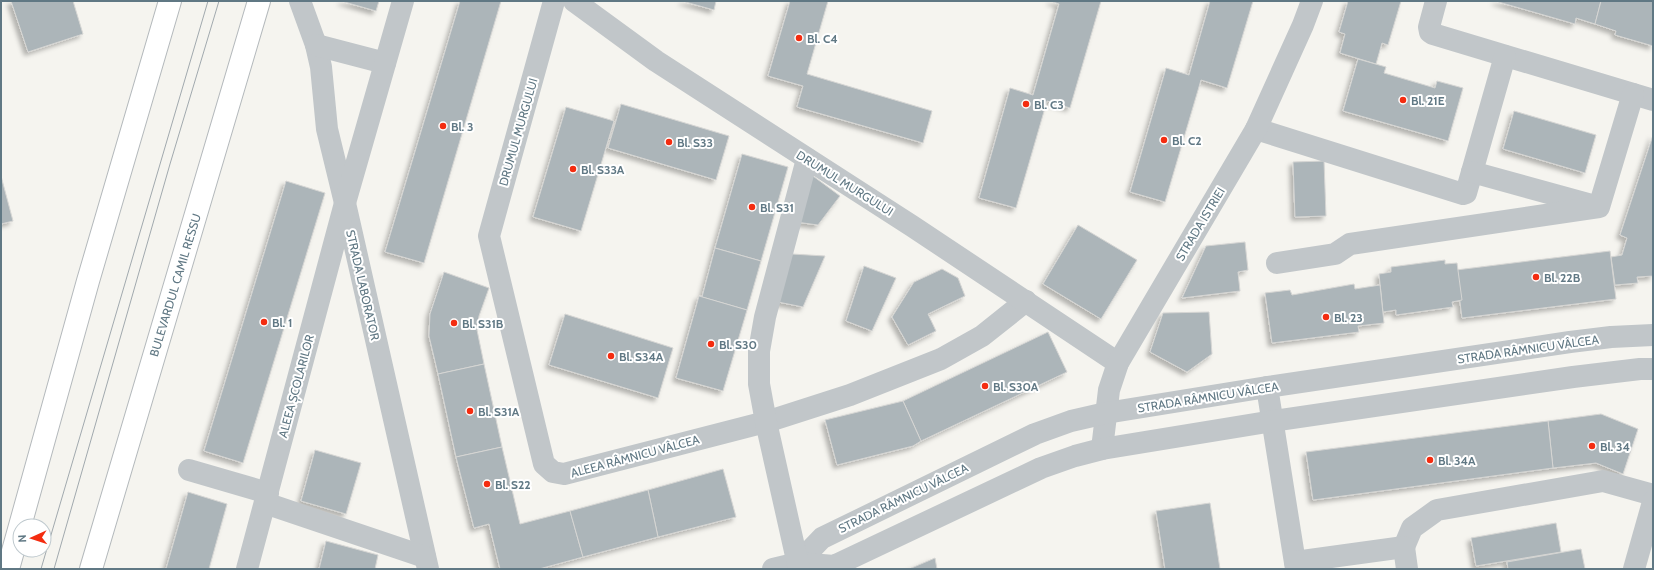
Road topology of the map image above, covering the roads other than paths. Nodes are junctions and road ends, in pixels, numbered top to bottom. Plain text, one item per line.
1 (170, 1) edge
2 (259, 1) edge
3 (300, 1) edge
4 (403, 1) edge
5 (554, 1) edge
6 (574, 1) edge
7 (1312, 1) edge
8 (1436, 1) edge
9 (316, 45) junction
10 (1505, 56) junction
11 (385, 63) junction
12 (1643, 97) edge
13 (1256, 129) junction
14 (807, 159) junction
15 (1472, 172) junction
16 (345, 203) junction
17 (1599, 207) junction
18 (1277, 262) dead end
19 (496, 263) joint
20 (1026, 301) junction
21 (1653, 334) edge
22 (1118, 362) junction
23 (1653, 369) edge
24 (1267, 387) junction
25 (1106, 413) junction
26 (1273, 421) junction
27 (766, 422) junction
28 (1102, 449) junction
29 (189, 470) dead end
30 (1653, 495) edge
31 (267, 498) junction
32 (1653, 502) edge
33 (1404, 546) junction
34 (427, 563) edge
35 (798, 566) edge
36 (1296, 566) edge
37 (8, 569) edge
38 (91, 569) edge
39 (247, 569) edge
40 (773, 569) edge
41 (1407, 569) edge
42 (1634, 569) edge

1 - 37 main road
2 - 38 main road, BULEVARDUL CAMIL RESSU
3 - 9 street, STRADA LABORATOR
4 - 11 street, ALEEA ȘCOLARILOR
5 - 19 street, DRUMUL MURGULUI
6 - 14 street, DRUMUL MURGULUI
7 - 13 street, STRADA ISTRIEI
8 - 10 street
9 - 11 street
9 - 16 street, STRADA LABORATOR
10 - 12 street
10 - 15 street
11 - 16 street, ALEEA ȘCOLARILOR
12 - 17 street
13 - 15 street
13 - 22 street, STRADA ISTRIEI
14 - 20 street, DRUMUL MURGULUI
14 - 27 street
15 - 17 street
16 - 31 street, ALEEA ȘCOLARILOR
16 - 34 street, STRADA LABORATOR
17 - 18 street
19 - 27 street, ALEEA RÂMNICU VÂLCEA
20 - 22 street, DRUMUL MURGULUI
20 - 27 street, ALEEA RÂMNICU VÂLCEA
21 - 24 street, STRADA RÂMNICU VÂLCEA
22 - 25 street, STRADA ISTRIEI
23 - 26 street
24 - 25 street, STRADA RÂMNICU VÂLCEA
24 - 26 street
25 - 28 street, STRADA ISTRIEI
25 - 35 street, STRADA RÂMNICU VÂLCEA
26 - 28 street
26 - 36 street
27 - 35 street
28 - 35 street
29 - 31 street
30 - 33 street
31 - 34 street
31 - 39 street, ALEEA ȘCOLARILOR
32 - 42 street
33 - 36 street
33 - 41 street
35 - 40 street

